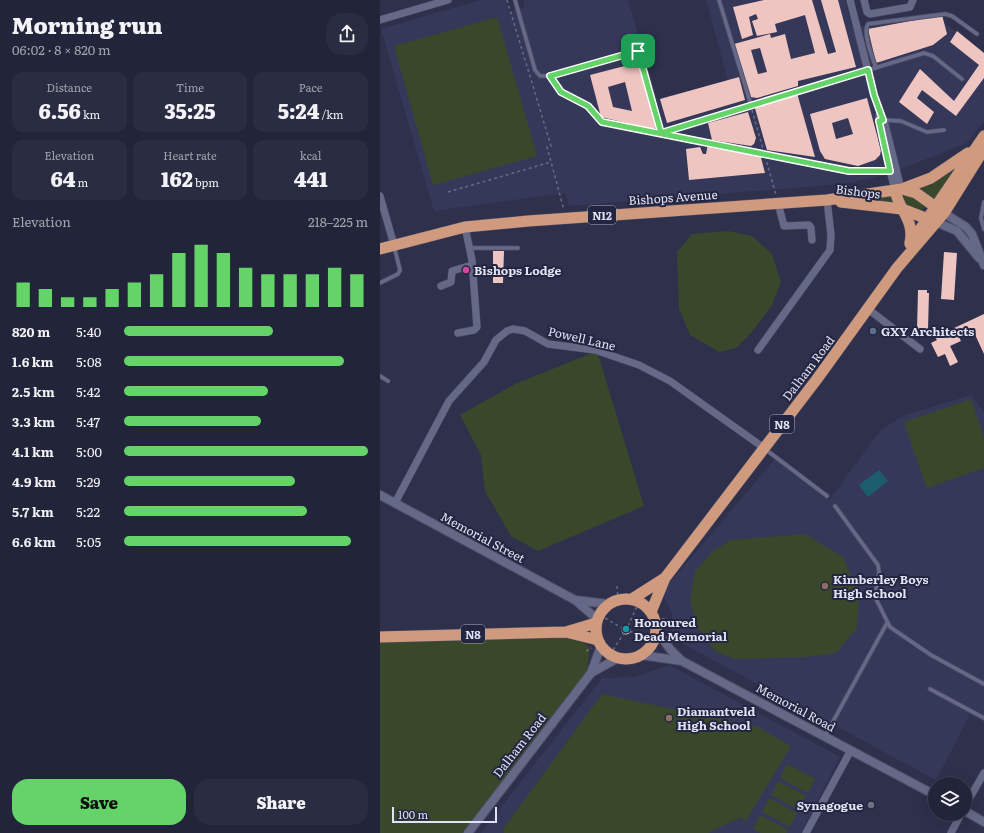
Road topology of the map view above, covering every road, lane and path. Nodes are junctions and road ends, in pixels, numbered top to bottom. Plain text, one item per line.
1 (448, 0) edge
2 (507, 0) edge
3 (515, 0) edge
4 (719, 0) edge
5 (851, 0) edge
6 (864, 0) edge
7 (913, 0) edge
8 (380, 20) edge
9 (977, 34) dead end
10 (876, 68) junction
11 (868, 70) junction
12 (550, 76) junction
13 (962, 79) dead end
14 (751, 105) junction
15 (881, 120) junction
16 (944, 130) dead end
17 (661, 133) junction
18 (984, 136) edge
19 (979, 149) edge
20 (765, 155) junction
21 (551, 162) junction
22 (890, 171) junction
23 (899, 189) junction
24 (448, 192) dead end
25 (380, 196) edge
26 (827, 200) junction
27 (984, 202) edge
28 (778, 203) junction
29 (902, 209) junction
30 (940, 210) junction
31 (382, 212) edge
32 (566, 218) junction
33 (932, 220) junction
34 (465, 227) junction
35 (984, 229) edge
36 (812, 240) dead end
37 (910, 243) junction
38 (394, 245) junction
39 (471, 248) junction
40 (518, 248) dead end
41 (380, 249) edge
42 (984, 264) edge
43 (472, 265) junction
44 (897, 268) junction
45 (380, 283) edge
46 (441, 286) dead end
47 (868, 309) junction
48 (458, 333) dead end
49 (920, 349) dead end
50 (758, 350) dead end
51 (380, 376) edge
52 (388, 381) dead end
53 (764, 448) junction
54 (380, 495) edge
55 (827, 496) dead end
56 (395, 503) junction
57 (835, 506) dead end
58 (665, 578) junction
59 (617, 586) dead end
60 (575, 600) junction
61 (616, 602) junction
62 (635, 603) junction
63 (667, 618) dead end
64 (599, 620) junction
65 (653, 621) junction
66 (887, 623) junction
67 (628, 626) dead end
68 (622, 628) dead end
69 (630, 631) dead end
70 (566, 632) junction
71 (624, 633) dead end
72 (380, 637) edge
73 (647, 641) dead end
74 (600, 643) junction
75 (616, 654) junction
76 (641, 655) junction
77 (682, 661) junction
78 (591, 673) junction
79 (984, 684) edge
80 (930, 689) dead end
81 (984, 718) edge
82 (825, 736) junction
83 (851, 750) junction
84 (984, 773) edge
85 (928, 791) edge
86 (972, 794) edge
87 (972, 815) edge
88 (957, 821) edge
89 (984, 822) edge
90 (468, 833) edge
91 (806, 833) edge
92 (951, 833) edge

1 - 8 street
2 - 21 path
3 - 12 lane
4 - 14 lane
5 - 11 street
6 - 7 street
9 - 10 lane
10 - 11 lane
10 - 13 lane
11 - 14 lane
11 - 15 street
12 - 17 path
12 - 17 lane
14 - 17 lane
14 - 20 path
15 - 16 lane
15 - 22 street
15 - 23 street
17 - 20 path
18 - 19 highway, N8
19 - 23 highway, Bishops
19 - 30 highway, N8
20 - 22 path
20 - 28 path
21 - 24 path
21 - 32 path
22 - 23 street
23 - 26 highway, Bishops / N12
23 - 29 highway
23 - 30 highway
25 - 31 street
26 - 28 highway, Bishops Avenue / N12
26 - 29 highway, Bishops / N12
26 - 50 street
27 - 35 lane
28 - 32 highway, Bishops Avenue / N12
28 - 36 street
29 - 33 highway, Bishops / N12
29 - 37 highway
30 - 33 highway, N8
30 - 42 street
31 - 38 street
32 - 34 highway, Bishops Avenue / N12
33 - 37 highway, Dalham Road / N8
33 - 42 street
33 - 44 highway, Dalham Road / N8
34 - 38 highway, Bishops Avenue / N12
34 - 39 street
37 - 44 highway, Dalham Road / N8
38 - 41 highway, Bishops Avenue / N12
38 - 45 lane
39 - 40 lane
39 - 43 street
43 - 46 street
43 - 48 street
44 - 47 highway, Dalham Road / N8
47 - 49 street
47 - 53 highway, Dalham Road / N8
51 - 52 lane
53 - 55 lane
53 - 56 street, Powell Lane
53 - 58 highway, Dalham Road / N8
54 - 56 street, Memorial Street
56 - 60 street, Memorial Street
57 - 66 lane
58 - 62 highway, Dalham Road / N8
58 - 65 highway, Dalham Road / N8
59 - 61 path
60 - 61 street, Memorial Street
60 - 64 street, Memorial Street
61 - 62 highway
61 - 64 highway
62 - 65 highway
62 - 67 path
63 - 65 path
64 - 68 path
64 - 70 highway, N8
64 - 74 highway
65 - 76 highway, N8
65 - 77 street
66 - 79 lane
66 - 82 lane
69 - 73 path
70 - 72 highway, N8
70 - 74 highway, N8
71 - 75 path
74 - 75 highway, N8
74 - 78 street, Dalham Road
75 - 76 highway
75 - 78 street, Dalham Road
76 - 77 street, Memorial Road
77 - 82 street, Memorial Road
78 - 90 street, Dalham Road
80 - 81 lane
82 - 83 street, Memorial Road
83 - 85 street, Memorial Road
83 - 91 street
84 - 86 street
87 - 89 street
88 - 92 street

